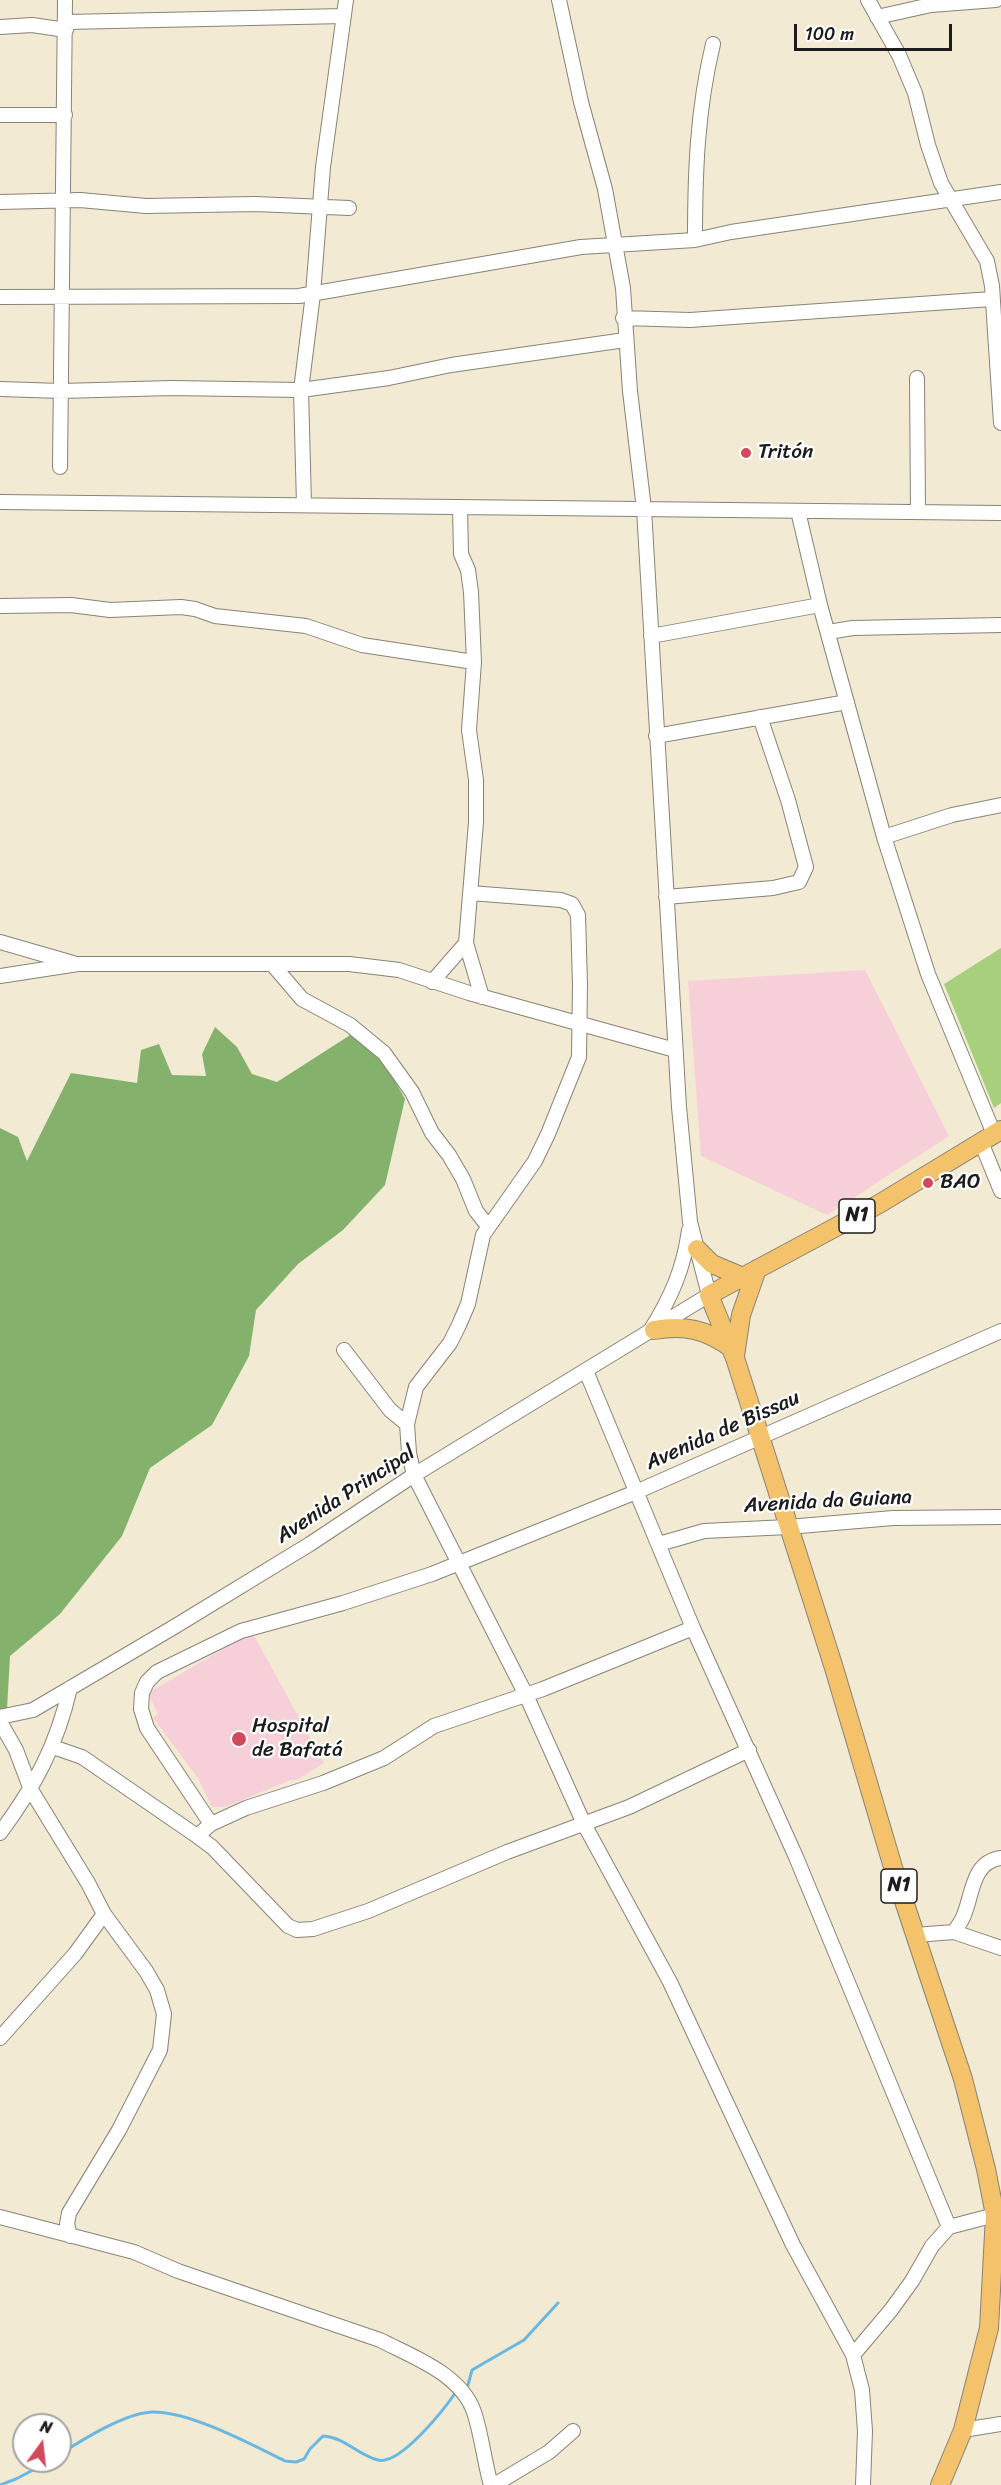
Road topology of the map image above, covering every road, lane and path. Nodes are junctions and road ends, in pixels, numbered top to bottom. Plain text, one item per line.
1 (66, 0) edge
2 (346, 0) edge
3 (559, 0) edge
4 (868, 0) edge
5 (996, 0) edge
6 (344, 16) junction
7 (877, 17) junction
8 (66, 26) junction
9 (0, 27) edge
10 (713, 44) dead end
11 (64, 114) junction
12 (0, 115) edge
13 (1001, 192) edge
14 (951, 199) junction
15 (63, 200) junction
16 (0, 202) edge
17 (319, 207) junction
18 (349, 208) dead end
19 (695, 240) junction
20 (616, 244) junction
21 (995, 290) edge
22 (313, 294) junction
23 (61, 295) junction
24 (0, 297) edge
25 (623, 318) junction
26 (625, 340) junction
27 (917, 378) dead end
28 (0, 389) edge
29 (301, 390) junction
30 (61, 391) junction
31 (1001, 423) edge
32 (60, 467) dead end
33 (0, 502) edge
34 (304, 505) junction
35 (460, 507) junction
36 (644, 509) junction
37 (798, 511) junction
38 (918, 512) junction
39 (1001, 513) edge
40 (820, 605) junction
41 (0, 606) edge
42 (1001, 625) edge
43 (828, 632) junction
44 (651, 636) junction
45 (474, 662) junction
46 (847, 702) junction
47 (760, 717) junction
48 (656, 736) junction
49 (1001, 805) edge
50 (884, 837) junction
51 (470, 893) junction
52 (666, 897) junction
53 (0, 942) edge
54 (466, 943) junction
55 (78, 964) junction
56 (273, 964) junction
57 (0, 976) edge
58 (432, 982) junction
59 (482, 997) junction
60 (580, 1024) junction
61 (675, 1050) junction
62 (992, 1136) edge
63 (1001, 1191) edge
64 (690, 1222) junction
65 (488, 1226) junction
66 (697, 1249) junction
67 (750, 1273) junction
68 (709, 1295) junction
69 (1001, 1331) edge
70 (651, 1332) junction
71 (344, 1350) dead end
72 (732, 1353) junction
73 (586, 1371) junction
74 (407, 1424) junction
75 (759, 1439) junction
76 (414, 1475) junction
77 (636, 1492) junction
78 (1001, 1517) edge
79 (788, 1527) junction
80 (659, 1544) junction
81 (459, 1563) junction
82 (693, 1628) junction
83 (70, 1688) junction
84 (526, 1695) junction
85 (0, 1717) edge
86 (0, 1722) edge
87 (53, 1746) junction
88 (749, 1750) junction
89 (31, 1790) junction
90 (211, 1824) junction
91 (584, 1824) junction
92 (0, 1833) edge
93 (197, 1836) junction
94 (1001, 1858) edge
95 (104, 1914) junction
96 (954, 1932) junction
97 (915, 1935) junction
98 (1001, 1948) edge
99 (0, 2038) edge
100 (0, 2217) edge
101 (998, 2219) edge
102 (949, 2228) junction
103 (70, 2236) junction
104 (853, 2355) junction
105 (1001, 2424) edge
106 (963, 2430) junction
107 (573, 2431) dead end
108 (492, 2485) edge
109 (863, 2485) edge
110 (940, 2485) edge

1 - 8 street
2 - 6 street
3 - 20 street
4 - 7 street
5 - 7 street
6 - 8 street
6 - 17 street
7 - 14 street
8 - 9 street
8 - 11 street
10 - 19 street
11 - 12 street
11 - 15 street
13 - 14 street
14 - 19 street
14 - 21 street
15 - 16 street
15 - 17 street
15 - 23 street
17 - 18 street
17 - 22 street
19 - 20 street
20 - 22 street
20 - 25 street
21 - 25 street
21 - 31 street
22 - 23 street
22 - 29 street
23 - 24 street
23 - 30 street
25 - 26 street
26 - 29 street
26 - 36 street
27 - 38 street
28 - 30 street
29 - 30 street
29 - 34 street
30 - 32 street
33 - 34 street
34 - 35 street
35 - 36 street
35 - 45 street
36 - 37 street
36 - 44 street
37 - 38 street
37 - 40 street
38 - 39 street
40 - 43 street
40 - 44 street
41 - 45 street
42 - 43 street
43 - 46 street
44 - 48 street
45 - 51 street
46 - 47 street
46 - 50 street
47 - 48 street
47 - 52 street
48 - 52 street
49 - 50 street
50 - 62 street
51 - 54 street
51 - 60 street
52 - 61 street
53 - 55 street
54 - 58 street
54 - 59 street
55 - 56 street
55 - 57 street
56 - 58 street
56 - 65 street
58 - 59 street
59 - 60 street
60 - 61 street
60 - 65 street
61 - 64 street
62 - 63 street
62 - 67 main road, N1
64 - 66 street
64 - 70 street
65 - 74 street
66 - 67 main road
66 - 68 street
67 - 68 main road, N1
67 - 72 main road
68 - 70 street, Avenida Principal
68 - 72 main road, N1
69 - 75 street, Avenida de Bissau
70 - 72 main road
70 - 73 street, Avenida Principal
71 - 74 street
72 - 75 main road, N1
73 - 76 street, Avenida Principal
73 - 77 street
74 - 76 street
75 - 77 street, Avenida de Bissau
75 - 79 main road, N1
76 - 81 street
76 - 83 street, Avenida Principal
77 - 80 street
77 - 81 street, Avenida de Bissau
78 - 79 street, Avenida da Guiana
79 - 80 street, Avenida da Guiana
79 - 97 main road, N1
80 - 82 street
81 - 84 street
81 - 90 street, Avenida de Bissau
82 - 84 street
82 - 88 street
83 - 85 street, Avenida Principal
83 - 87 street
84 - 90 street
84 - 91 street
86 - 89 street
87 - 89 street
87 - 93 street
88 - 91 street
88 - 102 street
89 - 92 street
89 - 95 street
90 - 93 street
91 - 93 street
91 - 104 street
94 - 96 street
95 - 99 street
95 - 103 street
96 - 97 street
96 - 98 street
97 - 101 main road, N1
100 - 103 street
101 - 102 street
101 - 106 main road, N1
102 - 104 street
103 - 108 street
104 - 109 street
105 - 106 street
106 - 110 main road, N1
107 - 108 street

